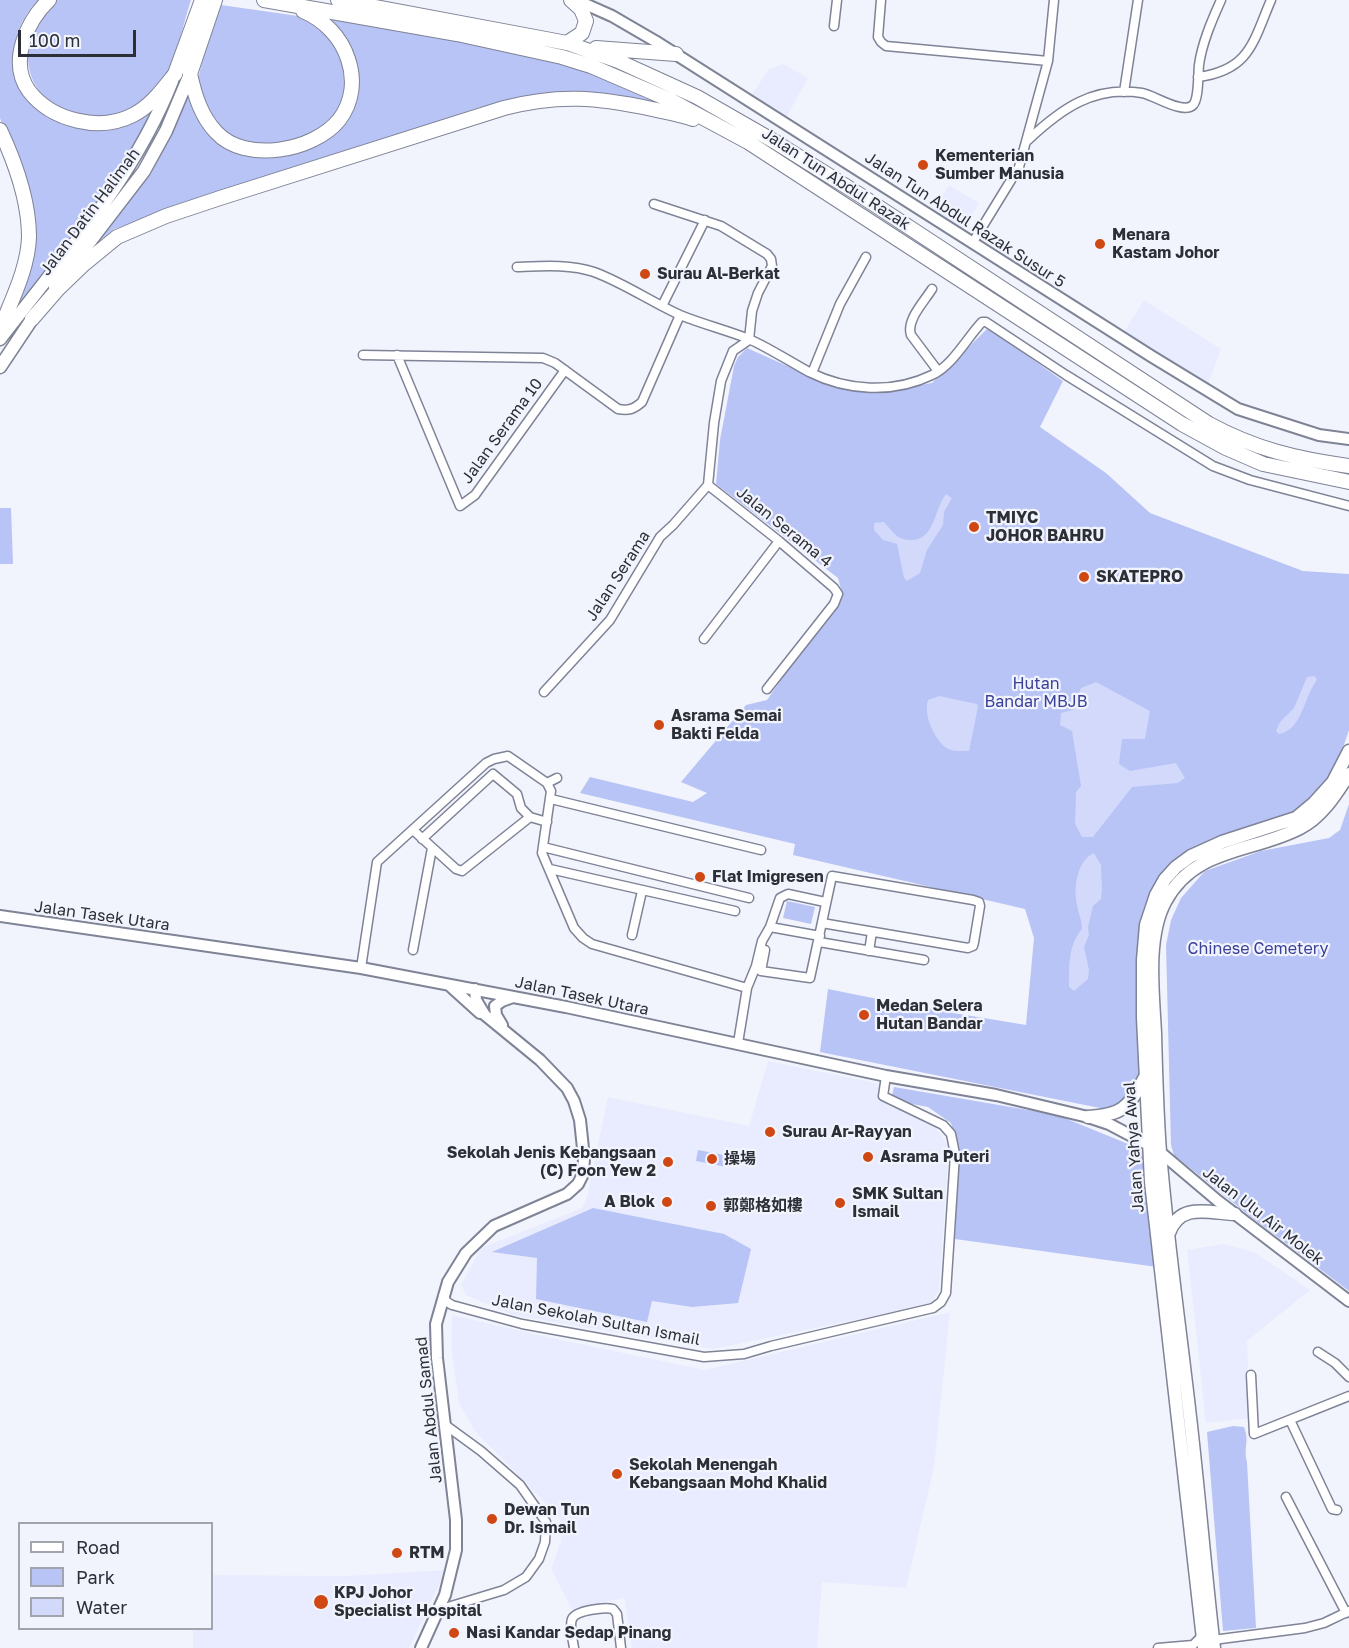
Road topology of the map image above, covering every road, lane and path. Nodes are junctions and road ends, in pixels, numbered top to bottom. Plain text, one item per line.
1 (49, 0) edge
2 (202, 0) edge
3 (215, 0) edge
4 (264, 0) edge
5 (338, 0) edge
6 (574, 0) edge
7 (837, 0) edge
8 (881, 0) edge
9 (1054, 0) edge
10 (1138, 0) edge
11 (1221, 0) edge
12 (1271, 0) edge
13 (285, 4) junction
14 (834, 26) dead end
15 (573, 45) junction
16 (676, 54) junction
17 (1048, 61) junction
18 (185, 69) junction
19 (1198, 77) junction
20 (1125, 92) junction
21 (1036, 110) junction
22 (1051, 119) junction
23 (0, 130) edge
24 (1028, 140) junction
25 (748, 142) junction
26 (654, 204) dead end
27 (705, 220) junction
28 (973, 242) junction
29 (866, 257) dead end
30 (517, 267) dead end
31 (932, 289) dead end
32 (662, 306) junction
33 (680, 315) junction
34 (32, 319) junction
35 (0, 330) edge
36 (0, 339) edge
37 (749, 339) junction
38 (363, 355) dead end
39 (397, 355) junction
40 (0, 367) edge
41 (565, 370) junction
42 (938, 371) junction
43 (812, 373) junction
44 (1349, 439) edge
45 (1349, 466) edge
46 (1349, 482) edge
47 (708, 485) junction
48 (1349, 506) edge
49 (779, 541) junction
50 (704, 639) dead end
51 (767, 689) dead end
52 (544, 692) dead end
53 (1349, 751) edge
54 (1349, 774) edge
55 (557, 778) dead end
56 (547, 783) junction
57 (551, 799) junction
58 (530, 817) junction
59 (544, 821) junction
60 (418, 834) junction
61 (543, 847) junction
62 (432, 848) junction
63 (761, 849) dead end
64 (549, 869) junction
65 (642, 891) junction
66 (749, 898) dead end
67 (825, 902) junction
68 (735, 911) dead end
69 (0, 916) edge
70 (822, 923) junction
71 (770, 927) junction
72 (872, 932) junction
73 (632, 935) dead end
74 (819, 939) junction
75 (760, 949) junction
76 (413, 950) dead end
77 (868, 951) junction
78 (924, 960) dead end
79 (361, 968) junction
80 (446, 984) junction
81 (747, 988) junction
82 (475, 989) junction
83 (513, 997) junction
84 (495, 1022) junction
85 (506, 1031) junction
86 (738, 1043) junction
87 (886, 1077) junction
88 (1145, 1077) junction
89 (1088, 1117) junction
90 (1149, 1145) junction
91 (1160, 1152) junction
92 (1235, 1214) junction
93 (1168, 1234) junction
94 (443, 1296) junction
95 (1349, 1301) edge
96 (1318, 1352) dead end
97 (1251, 1375) dead end
98 (1349, 1377) edge
99 (1349, 1396) edge
100 (1290, 1420) junction
101 (444, 1424) junction
102 (1286, 1497) dead end
103 (1336, 1509) dead end
104 (438, 1610) junction
105 (1348, 1612) edge
106 (1204, 1644) edge
107 (421, 1648) edge
108 (574, 1648) edge
109 (621, 1648) edge
110 (1158, 1648) edge

1 - 18 main road
2 - 18 main road, Jalan Datin Halimah
3 - 18 main road, Jalan Datin Halimah
4 - 13 main road, Jalan Tun Abdul Razak
5 - 15 main road, Jalan Tun Abdul Razak
6 - 15 main road
6 - 16 street, Jalan Tun Abdul Razak Susur 5
7 - 14 street
8 - 17 street
9 - 17 street
10 - 20 street
11 - 19 street
12 - 19 street
13 - 18 main road
13 - 25 main road, Jalan Tun Abdul Razak
15 - 16 main road
15 - 45 main road, Jalan Tun Abdul Razak
16 - 28 street, Jalan Tun Abdul Razak Susur 5
17 - 21 street
18 - 34 main road, Jalan Datin Halimah
18 - 36 main road, Jalan Datin Halimah
19 - 20 street
20 - 22 street
21 - 22 street
21 - 24 street
22 - 24 street
23 - 35 main road
24 - 28 street
25 - 34 main road
25 - 46 main road, Jalan Tun Abdul Razak
26 - 27 street
27 - 32 street
27 - 37 street
28 - 44 street, Jalan Tun Abdul Razak Susur 5
29 - 43 street
30 - 32 street
31 - 42 street
32 - 33 street
33 - 37 street
33 - 41 street
34 - 40 main road, Jalan Datin Halimah
37 - 43 street
37 - 47 street
38 - 39 street
39 - 41 street
39 - 41 street, Jalan Serama 10
42 - 43 street
42 - 48 street
47 - 49 street, Jalan Serama 4
47 - 52 street, Jalan Serama
49 - 50 street
49 - 51 street, Jalan Serama 4
53 - 88 main road, Jalan Yahya Awal
54 - 91 main road, Jalan Yahya Awal
55 - 56 street
56 - 57 street
56 - 60 street
57 - 59 street
57 - 63 street
58 - 59 street
58 - 60 street
58 - 62 street
59 - 61 street
60 - 62 street
60 - 79 street
61 - 64 street
61 - 66 street
62 - 76 street
64 - 65 street
64 - 81 street
65 - 68 street
65 - 73 street
67 - 70 street
67 - 71 street
67 - 72 street
69 - 79 street, Jalan Tasek Utara
70 - 72 street
70 - 74 street
71 - 74 street
71 - 75 street
72 - 77 street
74 - 75 street
74 - 77 street
75 - 81 street
77 - 78 street
79 - 80 street, Jalan Tasek Utara
80 - 82 street, Jalan Tasek Utara
80 - 84 street
81 - 86 street
82 - 83 street, Jalan Tasek Utara
82 - 84 street, Jalan Abdul Samad
83 - 85 street
83 - 86 street, Jalan Tasek Utara
84 - 85 street, Jalan Abdul Samad
85 - 94 street, Jalan Abdul Samad
86 - 87 street, Jalan Tasek Utara
87 - 89 street, Jalan Tasek Utara
87 - 94 street, Jalan Sekolah Sultan Ismail
88 - 89 main road
88 - 90 main road, Jalan Yahya Awal
89 - 90 street, Jalan Tasek Utara
90 - 91 street, Jalan Ulu Air Molek
90 - 106 main road, Jalan Yahya Awal
91 - 92 street, Jalan Ulu Air Molek
91 - 93 main road, Jalan Yahya Awal
92 - 93 main road
92 - 95 street, Jalan Ulu Air Molek
93 - 106 main road, Jalan Yahya Awal
94 - 101 street, Jalan Abdul Samad
96 - 98 street
97 - 100 street
99 - 100 street
100 - 103 street
101 - 104 street, Jalan Abdul Samad
101 - 104 street
102 - 105 street
104 - 107 street, Jalan Abdul Samad
105 - 106 street
106 - 110 street
108 - 109 street

